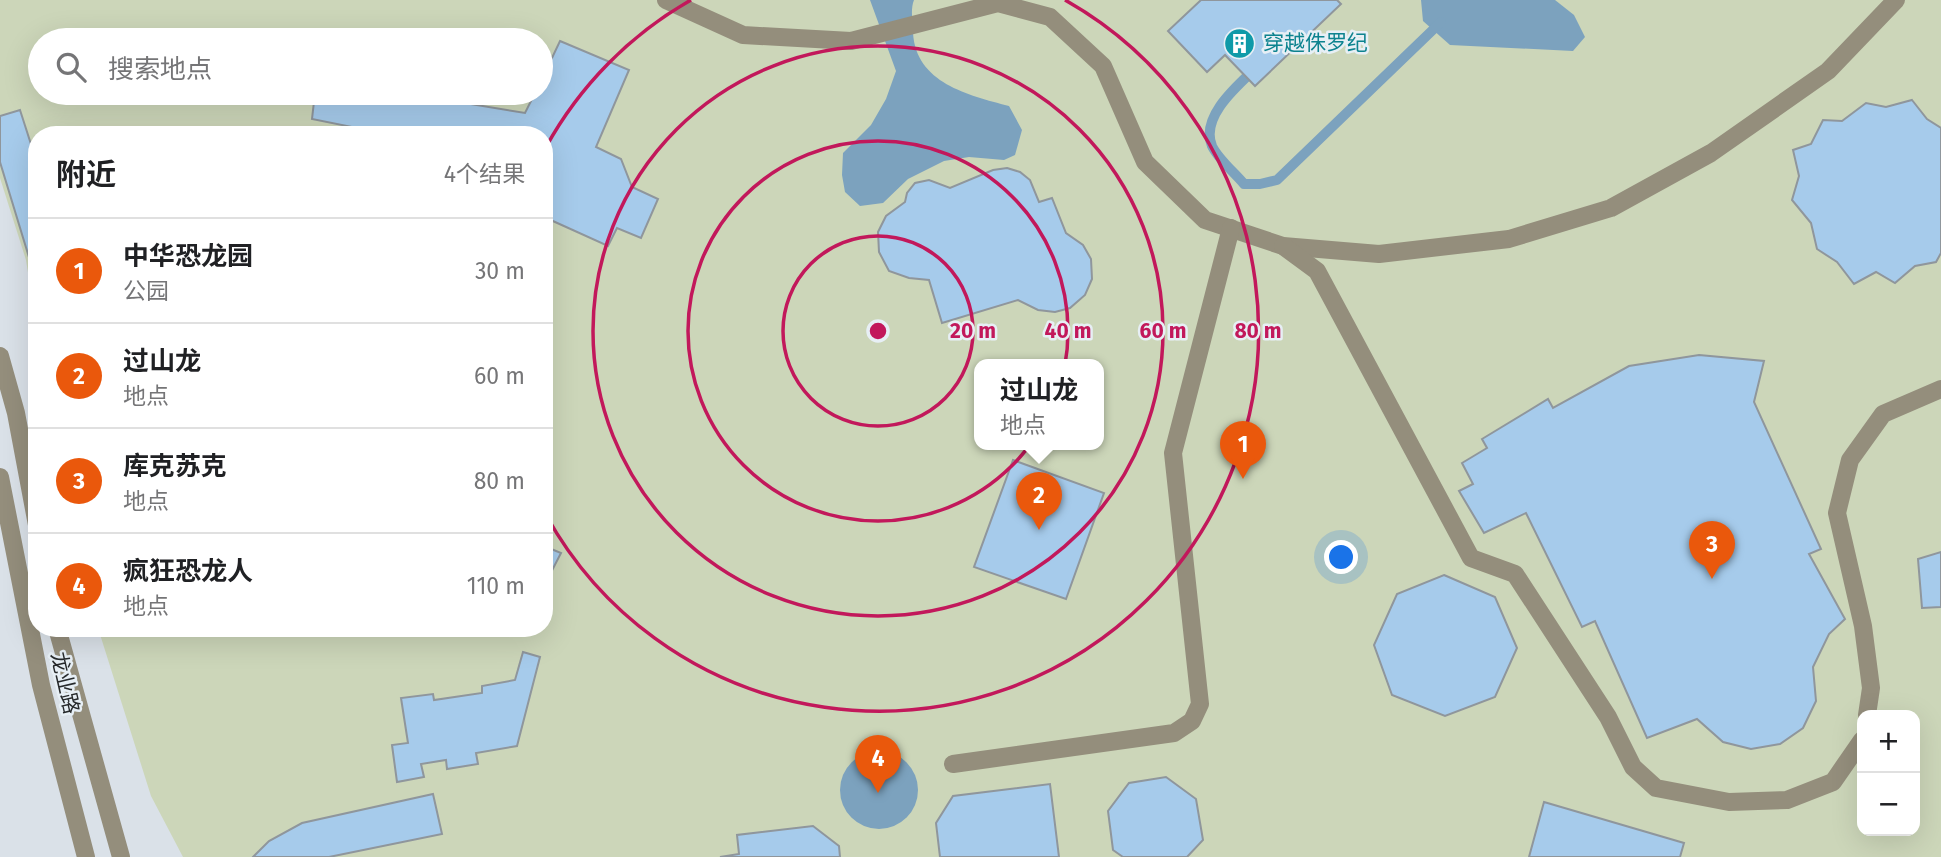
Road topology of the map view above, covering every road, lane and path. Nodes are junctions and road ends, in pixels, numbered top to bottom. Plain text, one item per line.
1 (666, 0) edge
2 (1896, 0) edge
3 (1001, 1) edge
4 (1231, 228) junction
5 (1283, 246) junction
6 (0, 356) edge
7 (1941, 389) edge
8 (0, 477) edge
9 (28, 477) edge
10 (28, 619) edge
11 (32, 637) edge
12 (60, 637) edge
13 (1868, 710) edge
14 (1857, 747) edge
15 (953, 764) dead end
16 (86, 857) edge
17 (121, 857) edge

1 - 3 street
2 - 5 street
3 - 4 street
4 - 5 street
4 - 15 street
5 - 14 street
6 - 9 street
7 - 13 street
8 - 10 street, 龙业路
11 - 16 street, 龙业路
12 - 17 street, 龙业路

